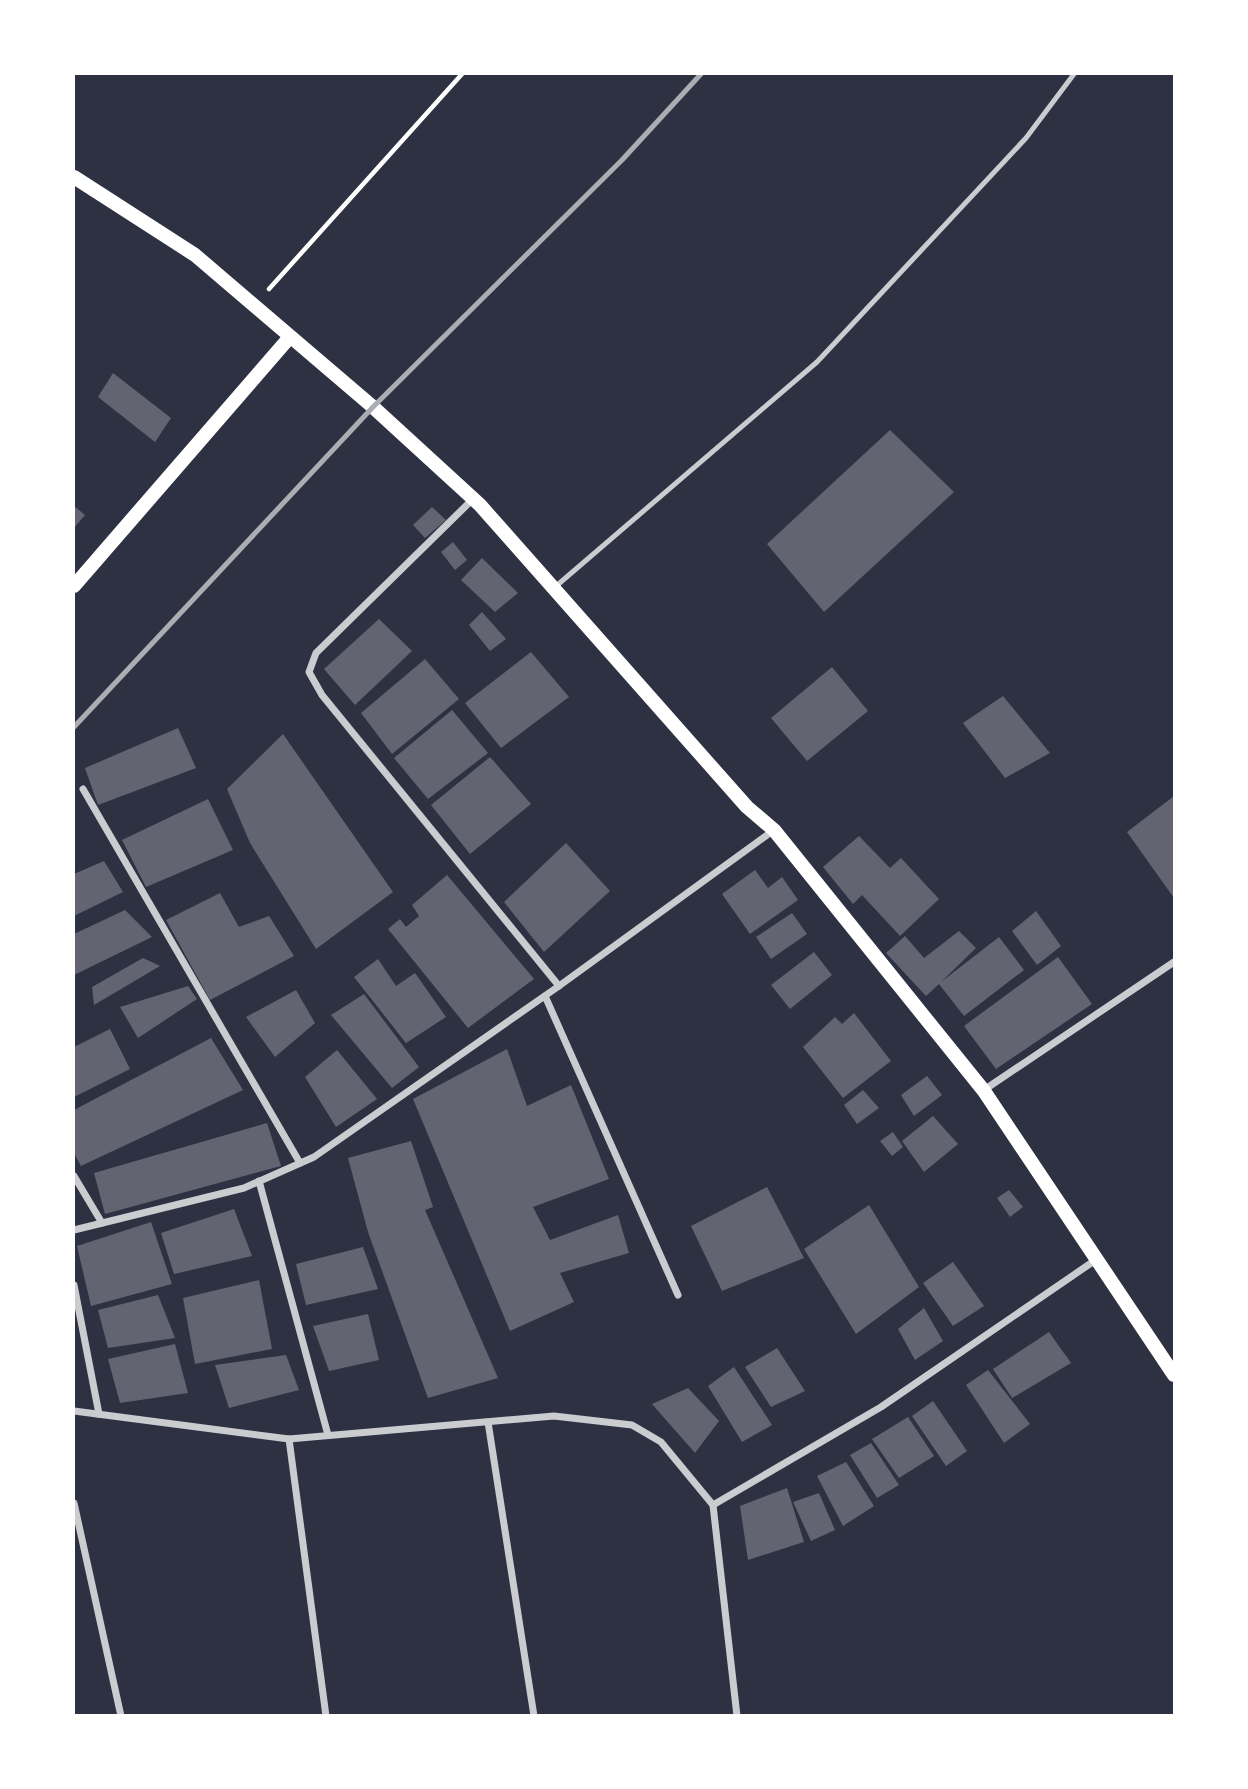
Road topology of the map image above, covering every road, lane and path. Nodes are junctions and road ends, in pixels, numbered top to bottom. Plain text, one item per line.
1 (462, 74) edge
2 (1074, 74) edge
3 (74, 177) edge
4 (253, 306) junction
5 (289, 338) junction
6 (473, 499) junction
7 (74, 586) edge
8 (554, 589) junction
9 (83, 789) dead end
10 (774, 830) junction
11 (1174, 962) edge
12 (559, 986) junction
13 (545, 996) junction
14 (984, 1091) junction
15 (300, 1163) junction
16 (74, 1176) edge
17 (259, 1181) junction
18 (102, 1223) junction
19 (74, 1230) edge
20 (1097, 1259) junction
21 (74, 1285) edge
22 (678, 1295) dead end
23 (1174, 1375) edge
24 (74, 1411) edge
25 (99, 1414) junction
26 (488, 1422) junction
27 (328, 1435) junction
28 (289, 1439) junction
29 (74, 1503) edge
30 (713, 1505) junction
31 (121, 1716) edge
32 (326, 1716) edge
33 (534, 1716) edge
34 (737, 1716) edge

1 - 4 path
2 - 8 lane
3 - 4 main road
4 - 5 main road
5 - 6 main road
5 - 7 main road
6 - 8 main road
6 - 12 street
8 - 10 main road
9 - 15 street
10 - 12 street
10 - 14 main road
11 - 14 street
12 - 13 street
13 - 15 street
13 - 22 street
14 - 20 main road
15 - 17 street
16 - 18 street
17 - 18 street
17 - 27 street
18 - 19 street
20 - 23 main road
20 - 30 street
21 - 25 street
24 - 25 street
25 - 28 street
26 - 27 street
26 - 30 street
26 - 33 street
27 - 28 street
28 - 32 street
29 - 31 street
30 - 34 street

